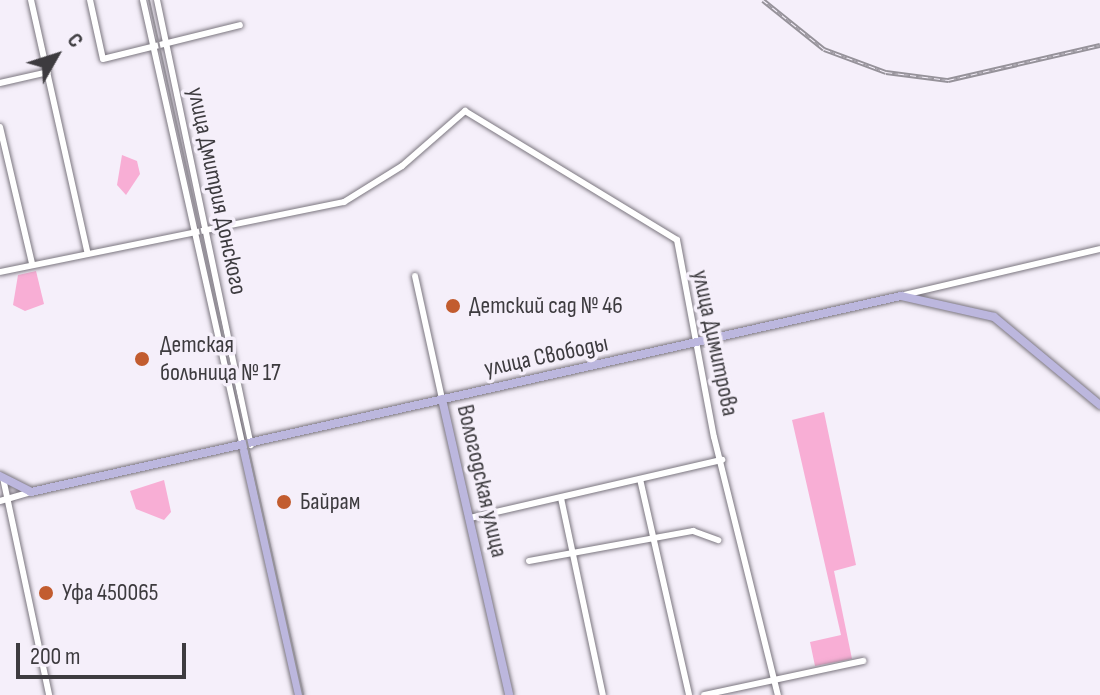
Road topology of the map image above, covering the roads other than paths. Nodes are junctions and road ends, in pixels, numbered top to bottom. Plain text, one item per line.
1 (31, 0) edge
2 (90, 0) edge
3 (143, 0) edge
4 (157, 0) edge
5 (240, 25) dead end
6 (166, 43) junction
7 (154, 47) junction
8 (48, 72) junction
9 (0, 83) edge
10 (0, 127) edge
11 (195, 228) junction
12 (208, 232) junction
13 (1100, 249) edge
14 (87, 251) junction
15 (32, 263) junction
16 (0, 272) edge
17 (415, 276) dead end
18 (901, 296) junction
19 (697, 343) junction
20 (442, 399) junction
21 (1100, 405) edge
22 (254, 442) junction
23 (243, 448) junction
24 (722, 460) junction
25 (2, 477) edge
26 (640, 479) junction
27 (31, 492) junction
28 (561, 498) junction
29 (3, 500) edge
30 (470, 518) junction
31 (654, 539) junction
32 (718, 540) dead end
33 (573, 551) junction
34 (529, 561) dead end
35 (863, 661) dead end
36 (775, 680) junction
37 (49, 695) edge
38 (299, 695) edge
39 (509, 695) edge
40 (603, 695) edge
41 (689, 695) edge
42 (704, 695) edge
43 (778, 695) edge

1 - 8 street
2 - 7 street
3 - 7 street, улица Дмитрия Донского
4 - 6 street, улица Дмитрия Донского
5 - 6 street
6 - 7 street
6 - 12 street, улица Дмитрия Донского
7 - 11 street, улица Дмитрия Донского
8 - 9 street
8 - 14 street
10 - 15 street
11 - 12 street
11 - 14 street
11 - 23 street, улица Дмитрия Донского
12 - 19 street, улица Димитрова
12 - 22 street, улица Дмитрия Донского
13 - 18 street, улица Свободы
14 - 15 street
15 - 16 street
17 - 20 street, Вологодская улица
18 - 19 main road, улица Свободы
18 - 21 main road
19 - 20 main road, улица Свободы
19 - 24 street, улица Димитрова
20 - 22 main road, улица Свободы
20 - 30 main road, Вологодская улица
22 - 23 main road, улица Свободы
23 - 27 main road, улица Свободы
23 - 38 main road
24 - 26 street
24 - 36 street, улица Димитрова
25 - 27 main road
25 - 29 street
26 - 28 street
26 - 31 street
27 - 29 street, улица Свободы
28 - 30 street
28 - 33 street
29 - 37 street
30 - 39 main road, Вологодская улица
31 - 32 street
31 - 33 street
31 - 41 street
33 - 34 street
33 - 40 street
35 - 36 street
36 - 42 street
36 - 43 street, улица Димитрова

